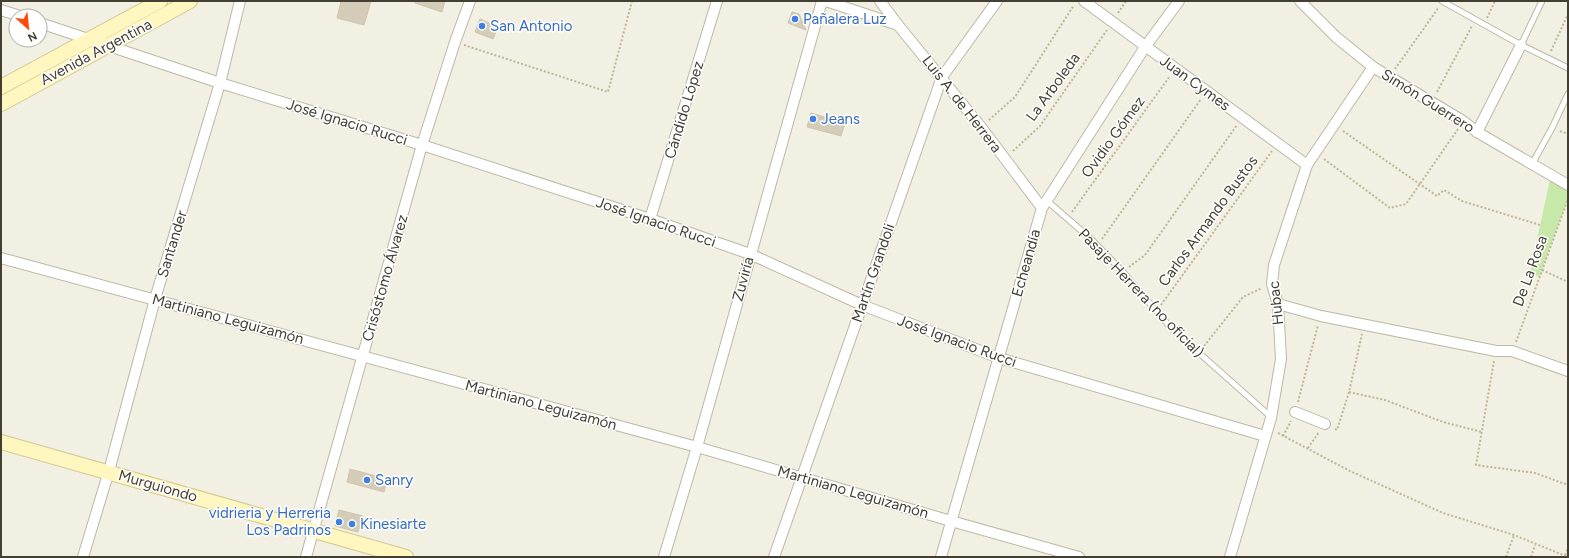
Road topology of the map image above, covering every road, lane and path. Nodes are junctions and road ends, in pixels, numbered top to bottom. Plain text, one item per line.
1 (160, 1) edge
2 (190, 1) edge
3 (240, 1) edge
4 (470, 1) edge
5 (632, 1) edge
6 (717, 1) edge
7 (822, 1) edge
8 (826, 1) edge
9 (880, 1) edge
10 (997, 1) edge
11 (1077, 1) edge
12 (1084, 1) edge
13 (1126, 1) edge
14 (1179, 1) edge
15 (1300, 1) edge
16 (1443, 1) edge
17 (1495, 1) edge
18 (1542, 1) edge
19 (1568, 14) edge
20 (1475, 20) junction
21 (1112, 22) junction
22 (1484, 24) junction
23 (898, 25) junction
24 (48, 26) edge
25 (89, 39) junction
26 (455, 42) junction
27 (1521, 45) junction
28 (107, 46) junction
29 (1145, 46) junction
30 (1547, 58) junction
31 (1373, 67) junction
32 (1568, 68) edge
33 (1176, 69) junction
34 (1389, 76) junction
35 (942, 77) junction
36 (220, 83) junction
37 (1, 87) edge
38 (1206, 92) junction
39 (1568, 94) edge
40 (1431, 102) junction
41 (1, 104) edge
42 (1242, 118) junction
43 (1463, 121) junction
44 (1334, 125) junction
45 (981, 127) junction
46 (1477, 132) junction
47 (1278, 144) junction
48 (422, 146) junction
49 (1315, 153) junction
50 (1005, 159) junction
51 (1307, 165) junction
52 (1532, 165) junction
53 (1419, 184) junction
54 (1568, 185) edge
55 (1568, 199) edge
56 (1044, 204) junction
57 (650, 219) junction
58 (1067, 219) junction
59 (1540, 225) dead end
60 (1098, 246) junction
61 (750, 254) junction
62 (1, 258) edge
63 (1542, 270) junction
64 (1123, 272) junction
65 (1568, 282) edge
66 (1272, 284) junction
67 (155, 299) junction
68 (1278, 304) junction
69 (862, 305) junction
70 (1156, 311) junction
71 (1321, 316) junction
72 (1364, 325) junction
73 (1496, 351) junction
74 (1512, 351) junction
75 (1199, 353) junction
76 (363, 356) junction
77 (999, 358) junction
78 (1568, 371) edge
79 (1349, 392) junction
80 (1295, 412) junction
81 (1271, 418) junction
82 (1325, 424) junction
83 (1267, 432) junction
84 (1482, 432) junction
85 (1283, 436) junction
86 (1, 442) edge
87 (697, 447) junction
88 (1308, 448) junction
89 (109, 471) junction
90 (802, 477) junction
91 (1568, 485) edge
92 (951, 521) junction
93 (314, 531) junction
94 (1514, 535) junction
95 (1535, 545) junction
96 (1568, 549) edge
97 (1567, 556) edge
98 (83, 557) edge
99 (306, 557) edge
100 (406, 557) edge
101 (664, 557) edge
102 (774, 557) edge
103 (941, 557) edge
104 (1079, 557) edge
105 (1230, 557) edge
106 (1506, 557) edge
107 (1531, 557) edge

1 - 25 street, Avenida Argentina
2 - 28 street, Avenida Argentina
3 - 36 street, Santander
4 - 26 street, Crisóstomo Álvarez
5 - 26 path
6 - 57 street, Cándido López
7 - 61 street, Zuviría
8 - 23 street
9 - 23 street, Luis A. de Herrera
10 - 35 street, Martín Grandoli
11 - 45 path
12 - 21 street, Juan Cymes
13 - 21 path, La Arboleda
14 - 29 street, Echeandía
15 - 31 street, Simón Guerrero
16 - 20 lane
16 - 34 path
17 - 22 path
18 - 27 lane
19 - 30 path
20 - 22 lane
20 - 40 path
21 - 29 street, Juan Cymes
21 - 50 path, La Arboleda
22 - 27 lane
23 - 35 street, Luis A. de Herrera
24 - 25 street, José Ignacio Rucci
25 - 28 street, José Ignacio Rucci
25 - 37 street, Avenida Argentina
26 - 48 street, Crisóstomo Álvarez
27 - 30 lane
27 - 46 street
28 - 36 street, José Ignacio Rucci
28 - 41 street, Avenida Argentina
29 - 33 street, Juan Cymes
29 - 56 street, Echeandía
30 - 32 lane
31 - 34 street, Simón Guerrero
31 - 44 street, Hubac
33 - 38 street, Juan Cymes
33 - 58 path, Ovidio Gómez
34 - 40 street, Simón Guerrero
35 - 45 street, Luis A. de Herrera
35 - 69 street, Martín Grandoli
36 - 48 street, José Ignacio Rucci
36 - 67 street, Santander
38 - 42 street, Juan Cymes
38 - 60 path
39 - 52 lane
40 - 43 street, Simón Guerrero
42 - 47 street, Juan Cymes
42 - 64 path
43 - 46 street, Simón Guerrero
43 - 53 path
44 - 49 street, Hubac
44 - 53 path
45 - 50 street, Luis A. de Herrera
46 - 52 street, Simón Guerrero
47 - 51 street, Juan Cymes
47 - 70 path, Carlos Armando Bustos
48 - 57 street, José Ignacio Rucci
48 - 76 street, Crisóstomo Álvarez
49 - 51 street, Hubac
49 - 53 path
50 - 56 street, Luis A. de Herrera
51 - 66 street, Hubac
52 - 54 street, Simón Guerrero
53 - 59 path
55 - 63 path, De La Rosa
56 - 58 lane, Pasaje Herrera (no oficial)
56 - 77 street, Echeandía
57 - 61 street, José Ignacio Rucci
58 - 60 lane, Pasaje Herrera (no oficial)
60 - 64 lane, Pasaje Herrera (no oficial)
61 - 69 street, José Ignacio Rucci
61 - 87 street, Zuviría
62 - 67 street, Martiniano Leguizamón
63 - 65 path
63 - 74 path, De La Rosa
64 - 70 lane, Pasaje Herrera (no oficial)
66 - 68 street, Hubac
66 - 75 path
67 - 76 street, Martiniano Leguizamón
67 - 89 street, Santander
68 - 71 street
68 - 81 street, Hubac
69 - 77 street, José Ignacio Rucci
69 - 90 street, Martín Grandoli
70 - 75 lane, Pasaje Herrera (no oficial)
71 - 72 street
71 - 80 path
72 - 73 street
72 - 79 path
73 - 74 street
73 - 84 path
74 - 78 street
75 - 81 lane, Pasaje Herrera (no oficial)
76 - 87 street, Martiniano Leguizamón
76 - 93 street, Crisóstomo Álvarez
77 - 83 street, José Ignacio Rucci
77 - 92 street, Echeandía
79 - 82 path
79 - 84 path
80 - 82 street
80 - 85 path
81 - 83 street, Hubac
82 - 88 path
83 - 85 path
83 - 105 street, Hubac
84 - 91 path
85 - 88 path
86 - 89 street, Murguiondo
87 - 90 street, Martiniano Leguizamón
87 - 101 street, Zuviría
88 - 94 path
89 - 93 street, Murguiondo
89 - 98 street, Santander
90 - 92 street, Martiniano Leguizamón
90 - 102 street, Martín Grandoli
92 - 103 street, Echeandía
92 - 104 street, Martiniano Leguizamón
93 - 99 street, Crisóstomo Álvarez
93 - 100 street, Murguiondo
94 - 95 path
94 - 106 path
95 - 97 path
95 - 107 path
96 - 97 path

